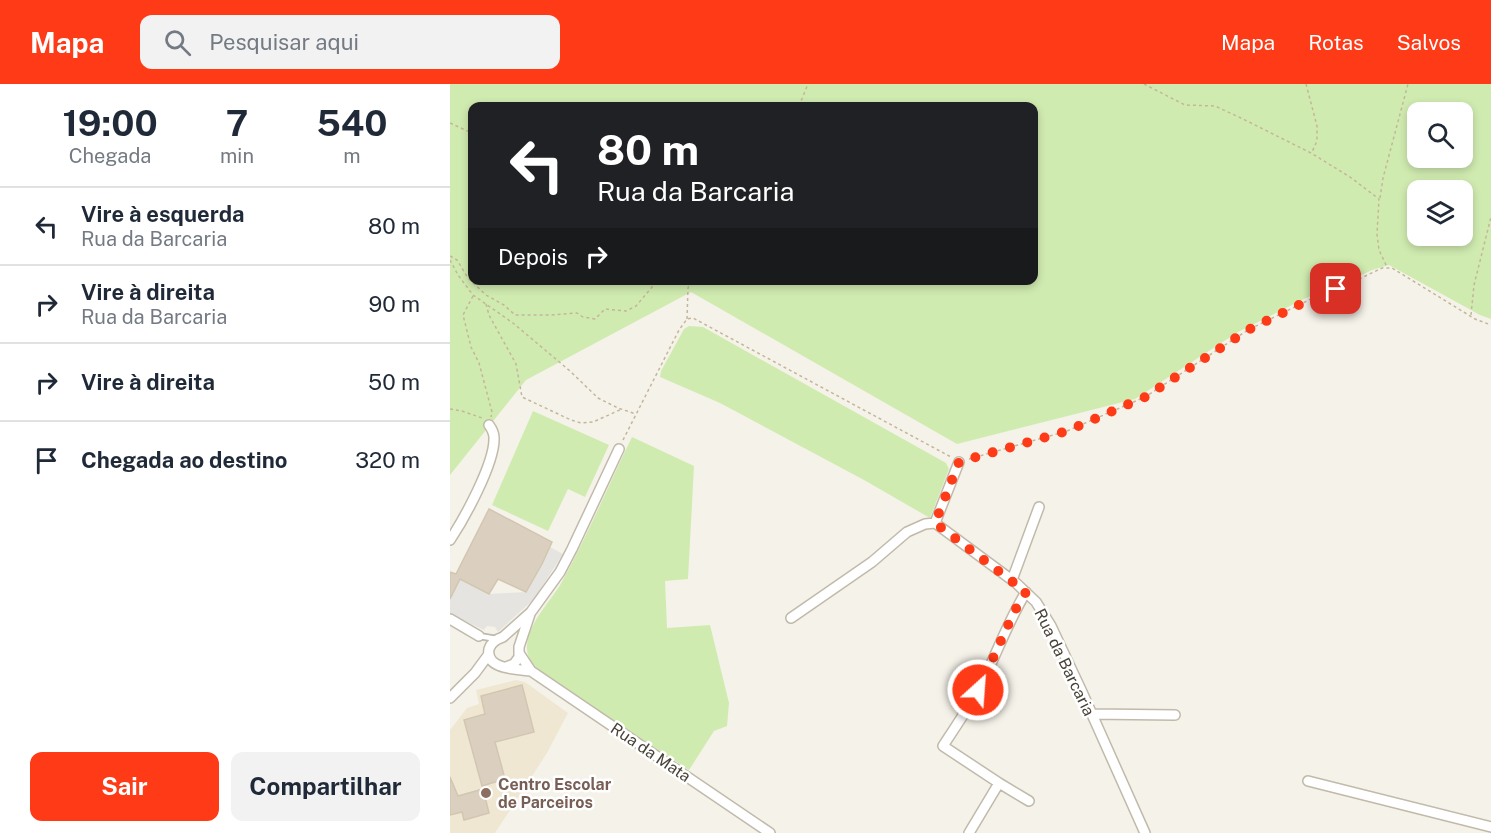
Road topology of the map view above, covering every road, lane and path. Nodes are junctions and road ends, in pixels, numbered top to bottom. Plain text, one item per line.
1 (808, 84) edge
2 (1144, 84) edge
3 (1306, 84) edge
4 (1408, 84) edge
5 (801, 102) edge
6 (450, 123) edge
7 (468, 132) edge
8 (1311, 153) junction
9 (1380, 199) junction
10 (1491, 217) edge
11 (450, 256) edge
12 (450, 260) edge
13 (1387, 268) junction
14 (468, 278) edge
15 (475, 285) edge
16 (654, 285) edge
17 (689, 285) edge
18 (473, 295) junction
19 (486, 304) junction
20 (1471, 316) junction
21 (687, 320) junction
22 (1491, 325) edge
23 (450, 409) edge
24 (622, 409) junction
25 (636, 414) junction
26 (489, 425) junction
27 (619, 449) joint
28 (959, 462) junction
29 (1039, 507) dead end
30 (935, 523) junction
31 (450, 540) edge
32 (1012, 580) junction
33 (1026, 592) junction
34 (531, 612) junction
35 (791, 618) dead end
36 (450, 619) edge
37 (479, 636) junction
38 (500, 638) junction
39 (519, 650) junction
40 (489, 652) junction
41 (502, 667) junction
42 (531, 671) junction
43 (475, 673) junction
44 (450, 698) edge
45 (1092, 714) junction
46 (1175, 715) dead end
47 (1308, 781) dead end
48 (999, 783) junction
49 (1029, 801) dead end
50 (1491, 827) edge
51 (771, 833) edge
52 (969, 833) edge
53 (1145, 833) edge

1 - 5 path
2 - 8 path
3 - 8 path
4 - 9 path
6 - 7 path
8 - 9 path
9 - 13 path
10 - 20 path
11 - 14 path
12 - 18 path
13 - 20 path
13 - 28 path
15 - 16 path
17 - 21 path
18 - 19 path
18 - 26 path
19 - 24 path
19 - 24 path
20 - 22 path
21 - 25 path
21 - 28 path
23 - 26 path
24 - 25 path
25 - 27 path
26 - 31 street
27 - 34 street
28 - 30 street
29 - 32 street
30 - 32 street, Rua da Barcaria
30 - 35 street
32 - 33 street, Rua da Barcaria
33 - 45 street, Rua da Barcaria
33 - 48 street
34 - 38 street
34 - 39 street
36 - 37 street
37 - 38 lane
37 - 40 lane
38 - 39 street
38 - 40 street
39 - 41 street
39 - 42 street, Rua da Mata
40 - 41 street
40 - 43 street
41 - 42 street, Rua da Mata
41 - 43 street
42 - 51 street, Rua da Mata
43 - 44 street
45 - 46 street
45 - 53 street, Rua da Barcaria
47 - 50 street
48 - 49 street
48 - 52 street

